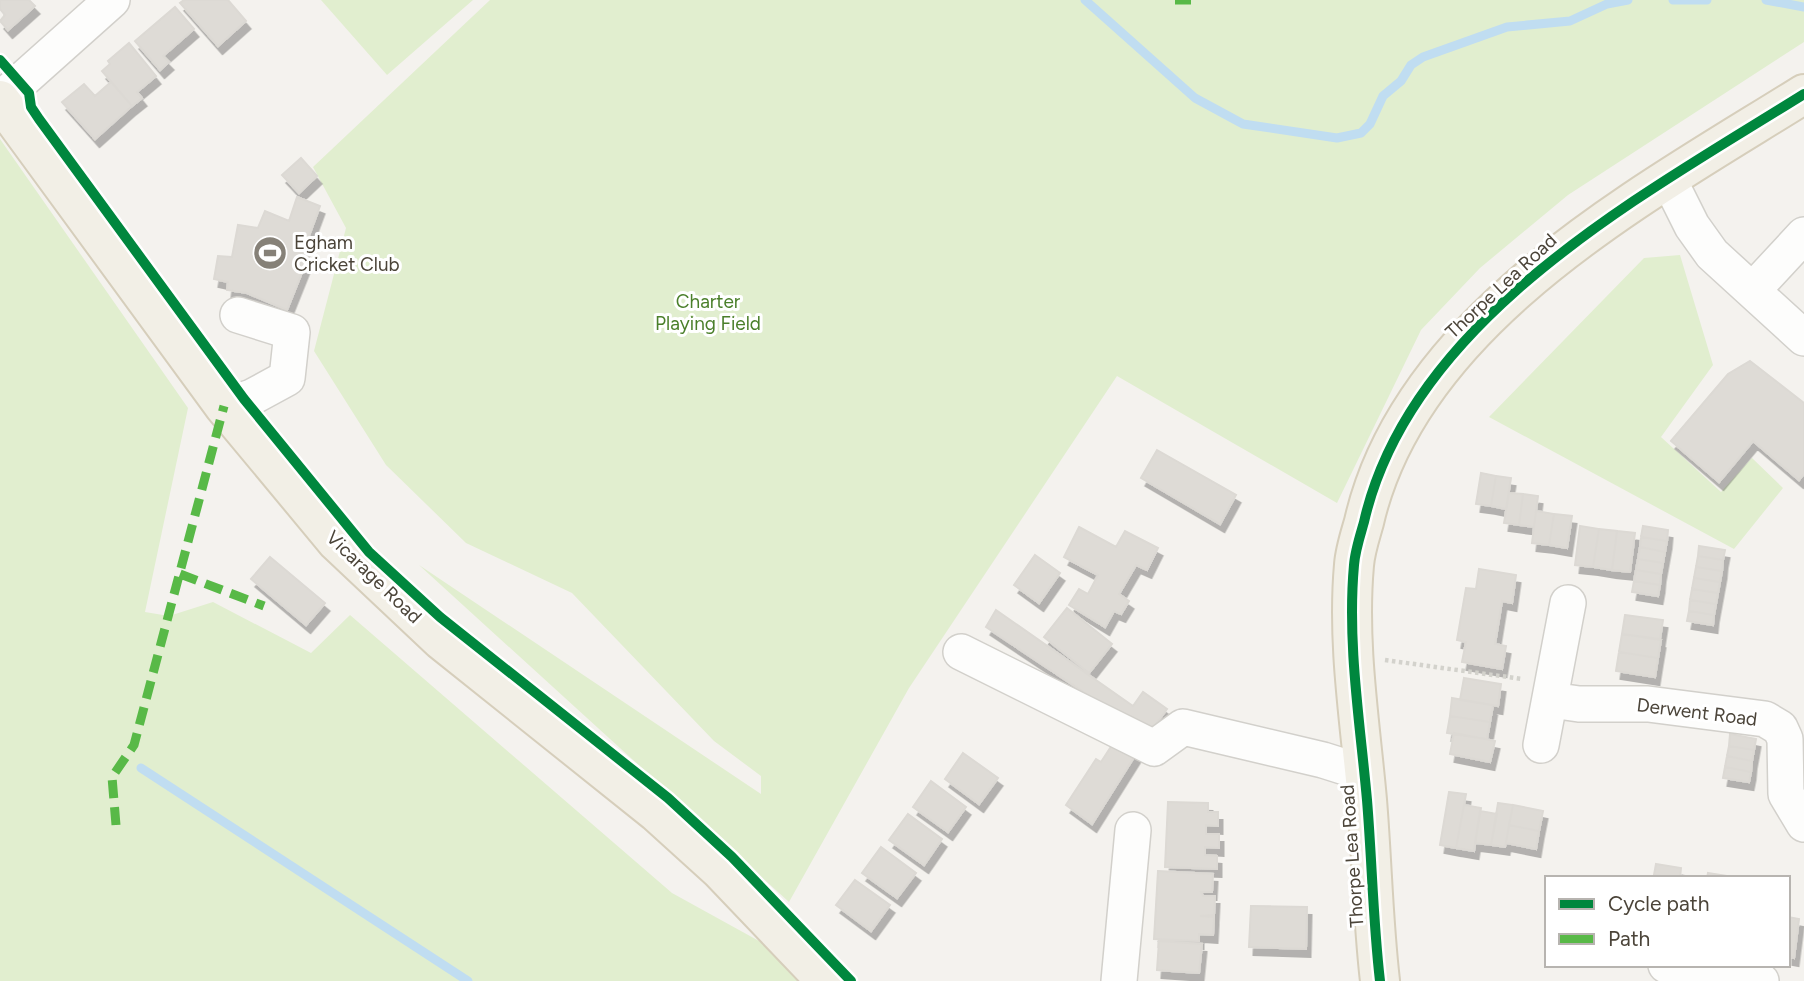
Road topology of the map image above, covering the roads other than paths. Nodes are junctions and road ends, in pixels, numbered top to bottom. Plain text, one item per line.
1 (112, 0) edge
2 (1804, 94) edge
3 (0, 100) edge
4 (1669, 180) junction
5 (1804, 235) edge
6 (1754, 290) junction
7 (238, 315) dead end
8 (1804, 338) edge
9 (224, 407) junction
10 (1568, 603) dead end
11 (961, 652) dead end
12 (1553, 691) junction
13 (1541, 745) dead end
14 (1364, 774) junction
15 (1804, 824) edge
16 (1133, 830) dead end
17 (1677, 967) edge
18 (826, 981) edge
19 (1119, 981) edge
20 (1380, 981) edge
21 (1758, 981) edge

1 - 3 street
2 - 4 main road, Thorpe Lea Road
3 - 9 main road, Vicarage Road
4 - 6 street
4 - 14 main road, Thorpe Lea Road
5 - 6 street
6 - 8 street
7 - 9 street
9 - 18 main road, Vicarage Road
10 - 12 street
11 - 14 street
12 - 13 street
12 - 15 street, Derwent Road
14 - 20 main road, Thorpe Lea Road
16 - 19 street
17 - 21 street

